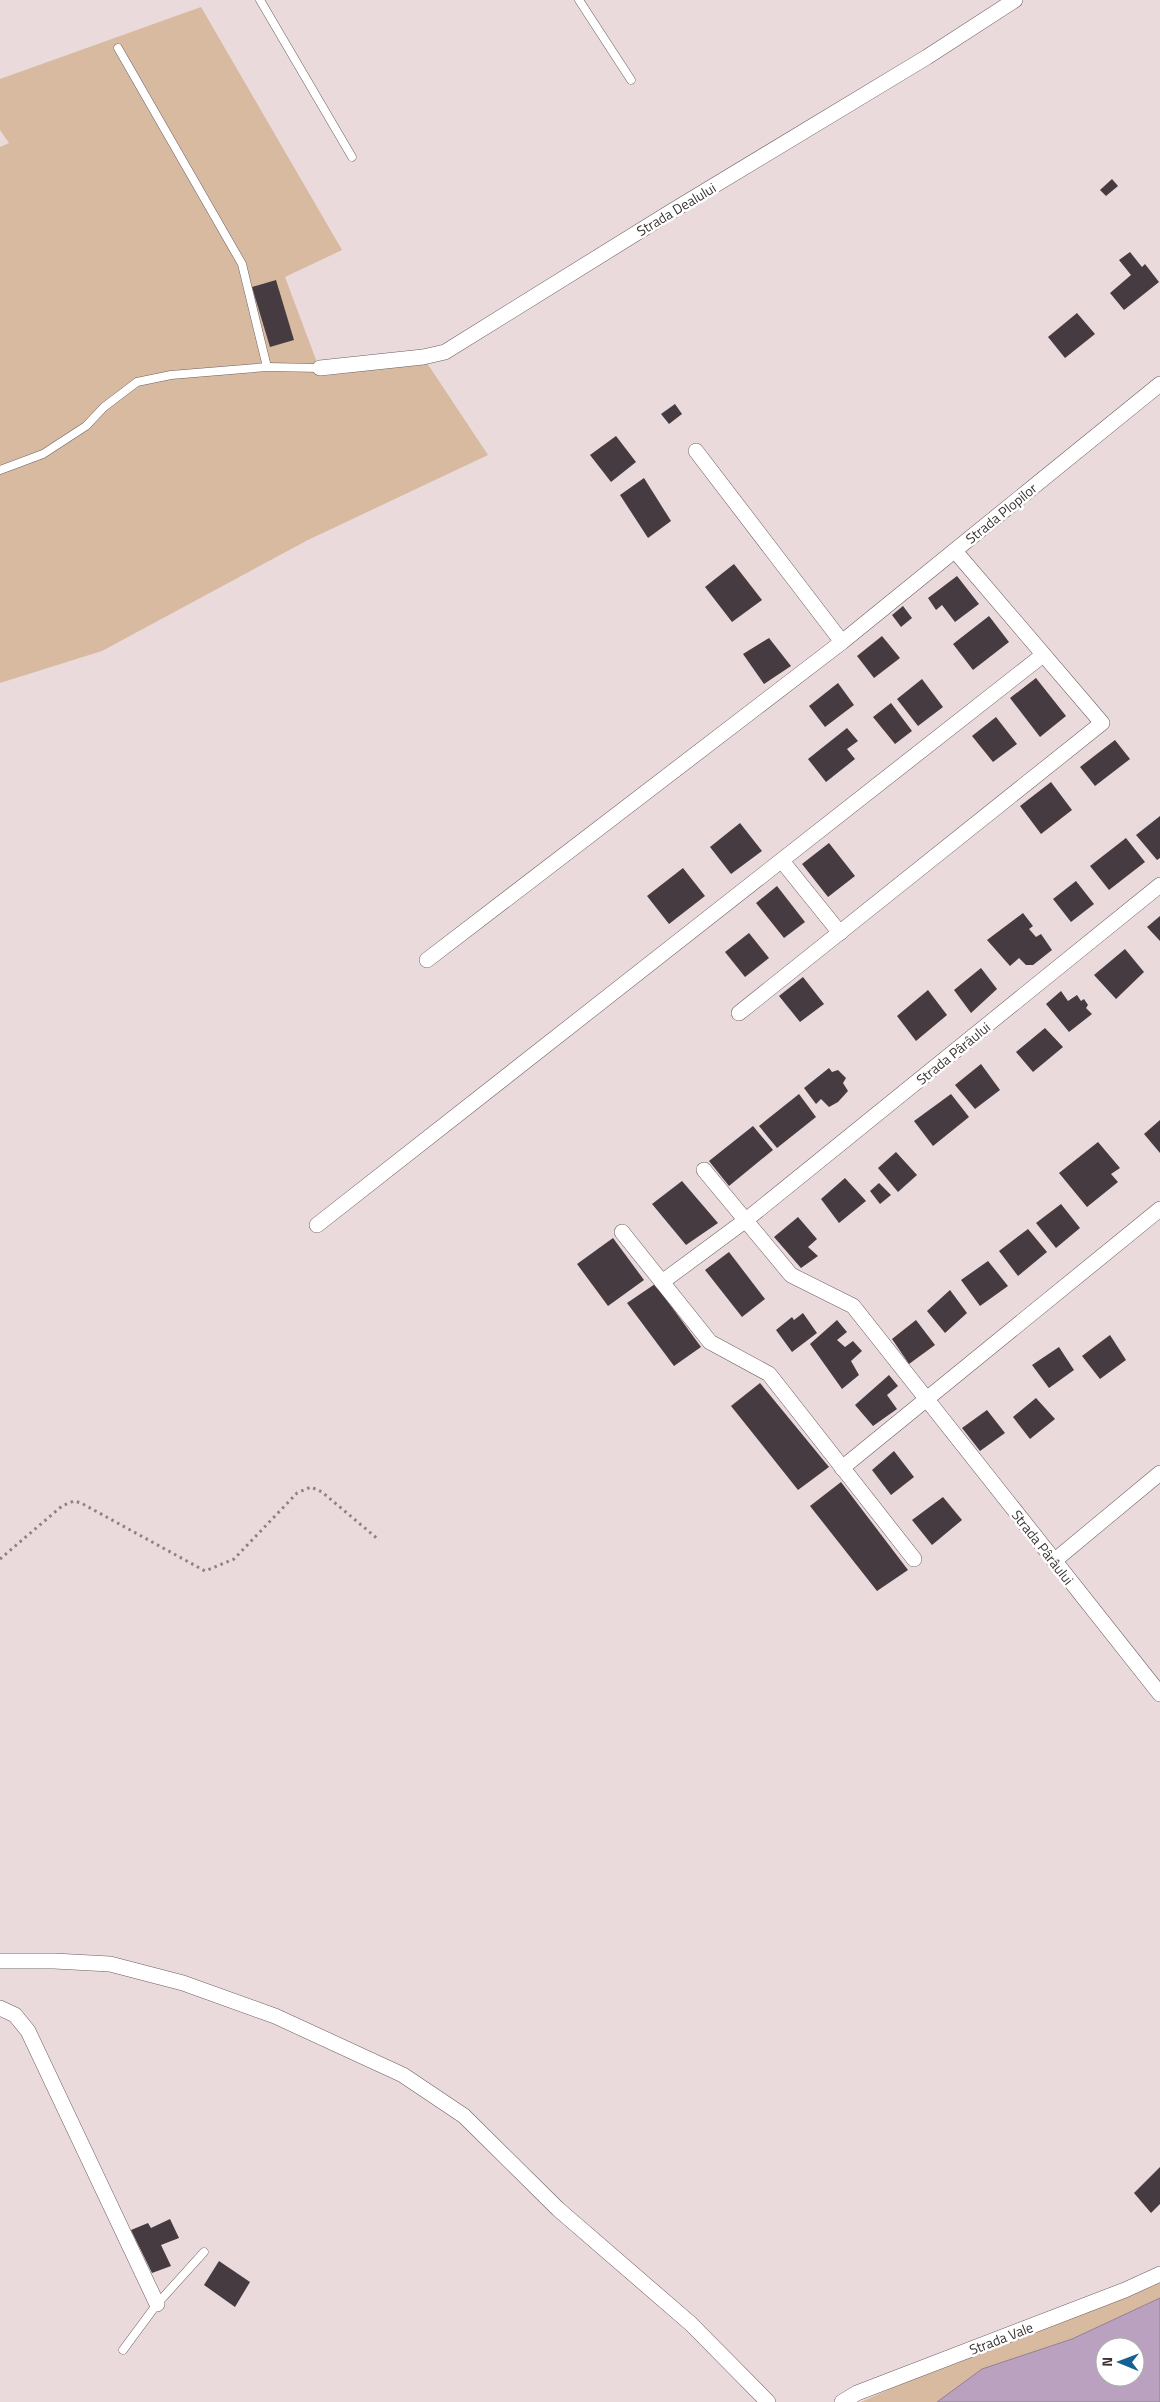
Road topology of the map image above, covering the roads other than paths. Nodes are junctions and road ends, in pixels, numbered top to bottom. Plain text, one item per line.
1 (260, 0) edge
2 (579, 0) edge
3 (1015, 0) edge
4 (118, 48) dead end
5 (631, 80) dead end
6 (352, 157) dead end
7 (267, 367) junction
8 (320, 368) joint
9 (1160, 384) edge
10 (696, 451) dead end
11 (0, 470) edge
12 (955, 551) junction
13 (842, 642) junction
14 (1043, 655) junction
15 (782, 860) junction
16 (1160, 885) edge
17 (840, 933) junction
18 (427, 960) dead end
19 (739, 1013) dead end
20 (704, 1170) dead end
21 (1160, 1209) edge
22 (746, 1220) junction
23 (317, 1225) dead end
24 (622, 1232) dead end
25 (662, 1282) junction
26 (928, 1400) junction
27 (842, 1468) junction
28 (1160, 1473) edge
29 (914, 1559) dead end
30 (1054, 1561) junction
31 (1160, 1694) edge
32 (0, 1961) edge
33 (0, 2008) edge
34 (204, 2252) dead end
35 (1160, 2274) edge
36 (157, 2304) junction
37 (124, 2350) dead end
38 (768, 2402) edge
39 (842, 2402) edge

1 - 6 lane
2 - 5 lane
3 - 8 street, Strada Dealului
4 - 7 lane
7 - 8 lane
7 - 11 lane
9 - 12 street, Strada Plopilor
10 - 13 street
12 - 13 street, Strada Plopilor
12 - 14 street
13 - 18 street, Strada Plopilor
14 - 15 street
14 - 17 street
15 - 17 street
15 - 23 street
16 - 22 street, Strada Pârâului
17 - 19 street
20 - 22 street, Strada Pârâului
21 - 26 street
22 - 25 street, Strada Pârâului
22 - 26 street, Strada Pârâului
24 - 25 street
25 - 27 street
26 - 27 street
26 - 30 street, Strada Pârâului
27 - 29 street
28 - 30 street
30 - 31 street, Strada Pârâului
32 - 38 street
33 - 36 street
34 - 36 lane
35 - 39 street, Strada Vale
36 - 37 lane

